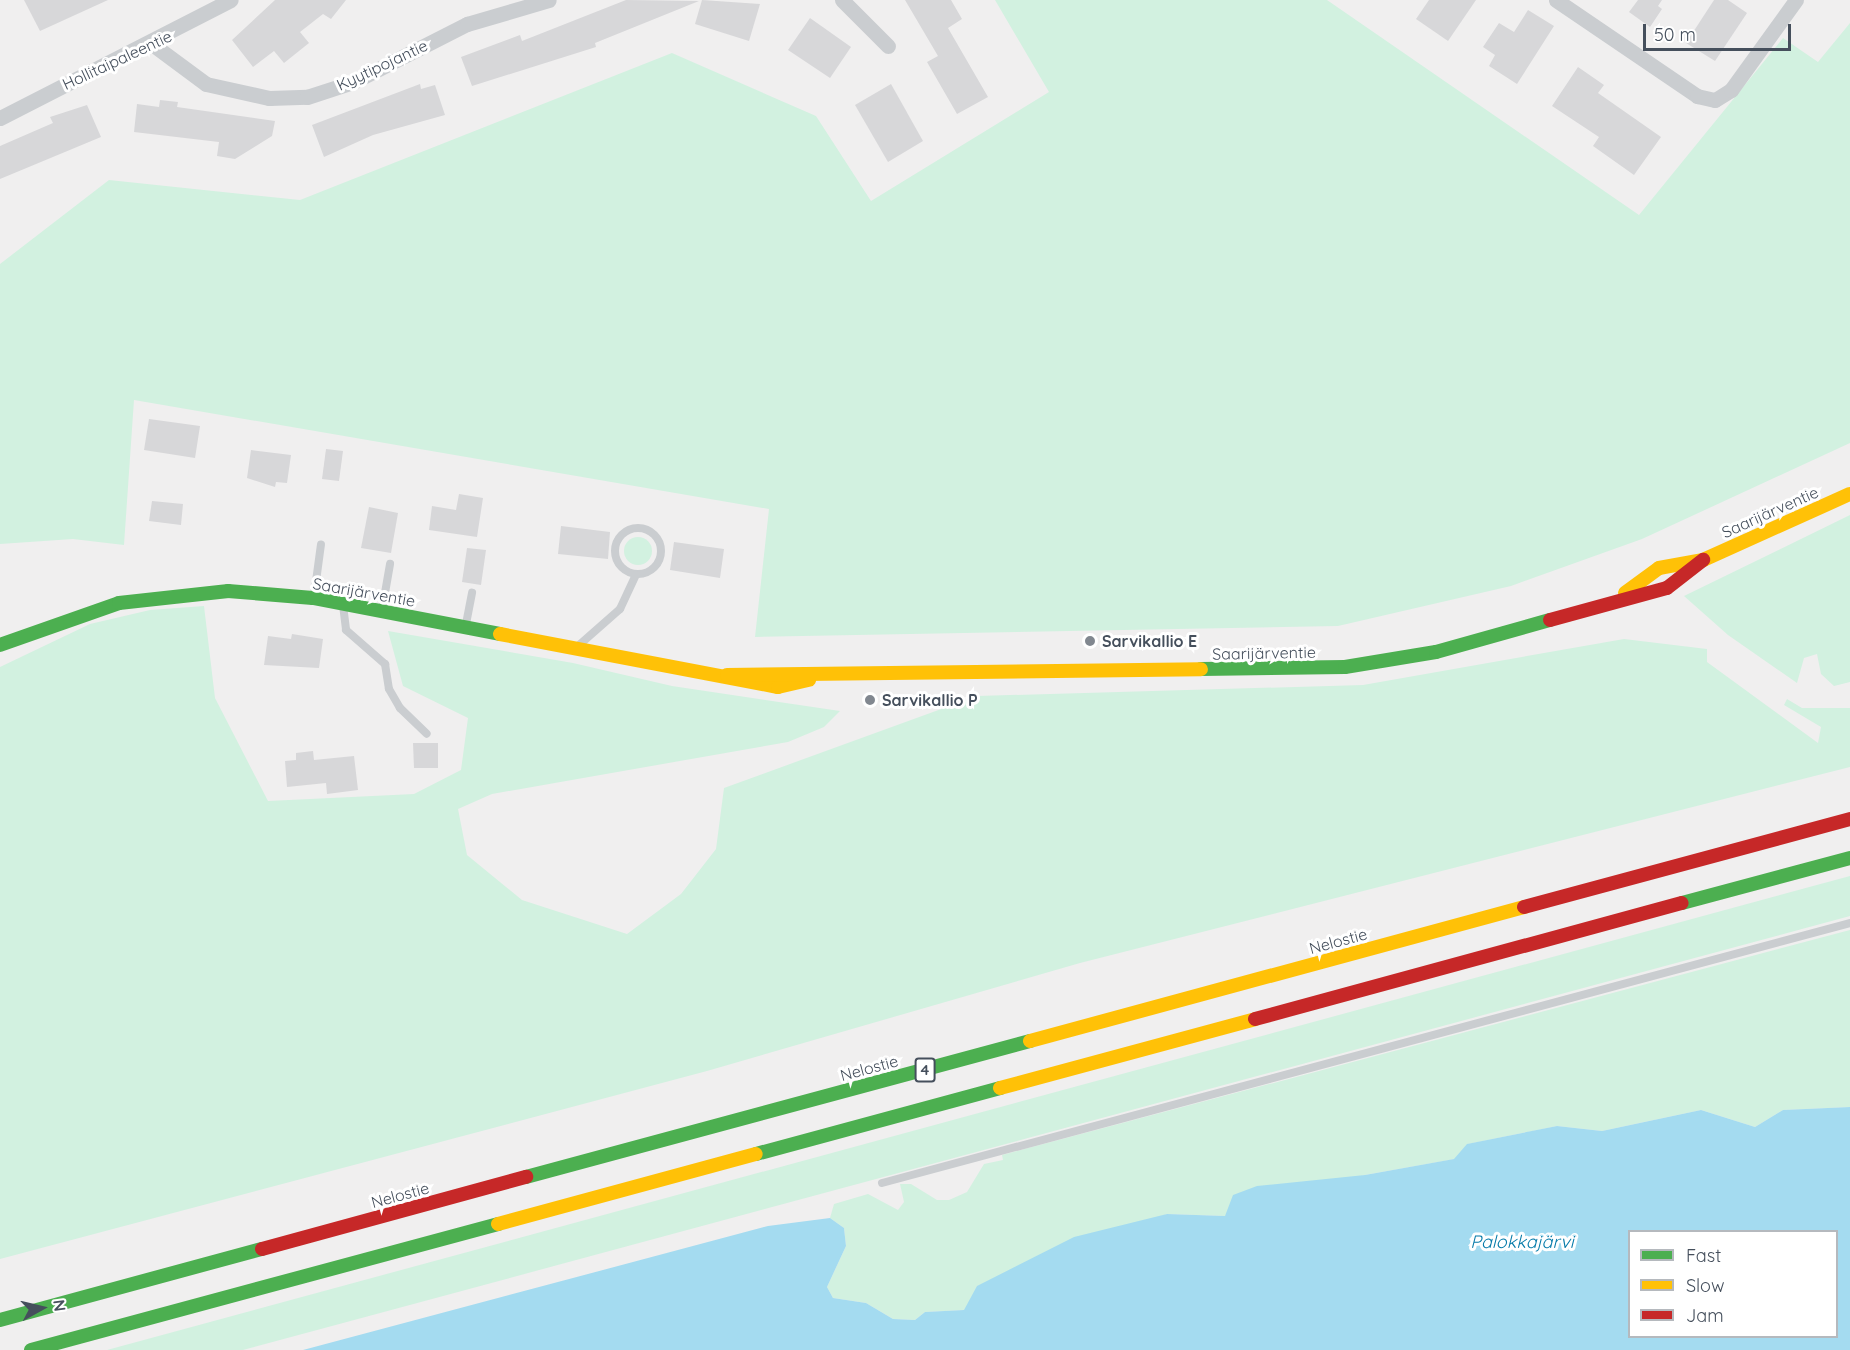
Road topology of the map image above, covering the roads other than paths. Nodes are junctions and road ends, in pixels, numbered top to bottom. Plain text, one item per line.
1 (231, 0) edge
2 (549, 0) edge
3 (842, 0) edge
4 (1556, 0) edge
5 (1796, 0) edge
6 (152, 44) junction
7 (888, 46) dead end
8 (0, 118) edge
9 (1850, 494) edge
10 (321, 544) dead end
11 (1703, 560) junction
12 (390, 564) dead end
13 (636, 574) junction
14 (472, 593) dead end
15 (313, 598) junction
16 (1619, 598) junction
17 (343, 604) junction
18 (382, 611) junction
19 (465, 627) junction
20 (0, 645) edge
21 (575, 648) junction
22 (427, 734) dead end
23 (1850, 819) edge
24 (1850, 858) edge
25 (1850, 923) edge
26 (882, 1183) dead end
27 (0, 1320) edge
28 (31, 1350) edge

1 - 6 street, Hollitaipaleentie
2 - 6 street, Kyytipojantie
3 - 7 street
4 - 5 street
6 - 8 street, Hollitaipaleentie
9 - 11 main road, Saarijärventie
10 - 15 lane
11 - 16 main road, Saarijärventie
11 - 16 main road, Saarijärventie
12 - 18 lane
13 - 13 lane
13 - 21 lane
14 - 19 lane
15 - 17 main road, Saarijärventie
15 - 20 main road, Saarijärventie
16 - 21 main road, Saarijärventie
17 - 18 main road, Saarijärventie
17 - 22 lane
18 - 19 main road, Saarijärventie
19 - 21 main road, Saarijärventie
23 - 27 main road, Nelostie / 4
24 - 28 main road, 4
25 - 26 lane

